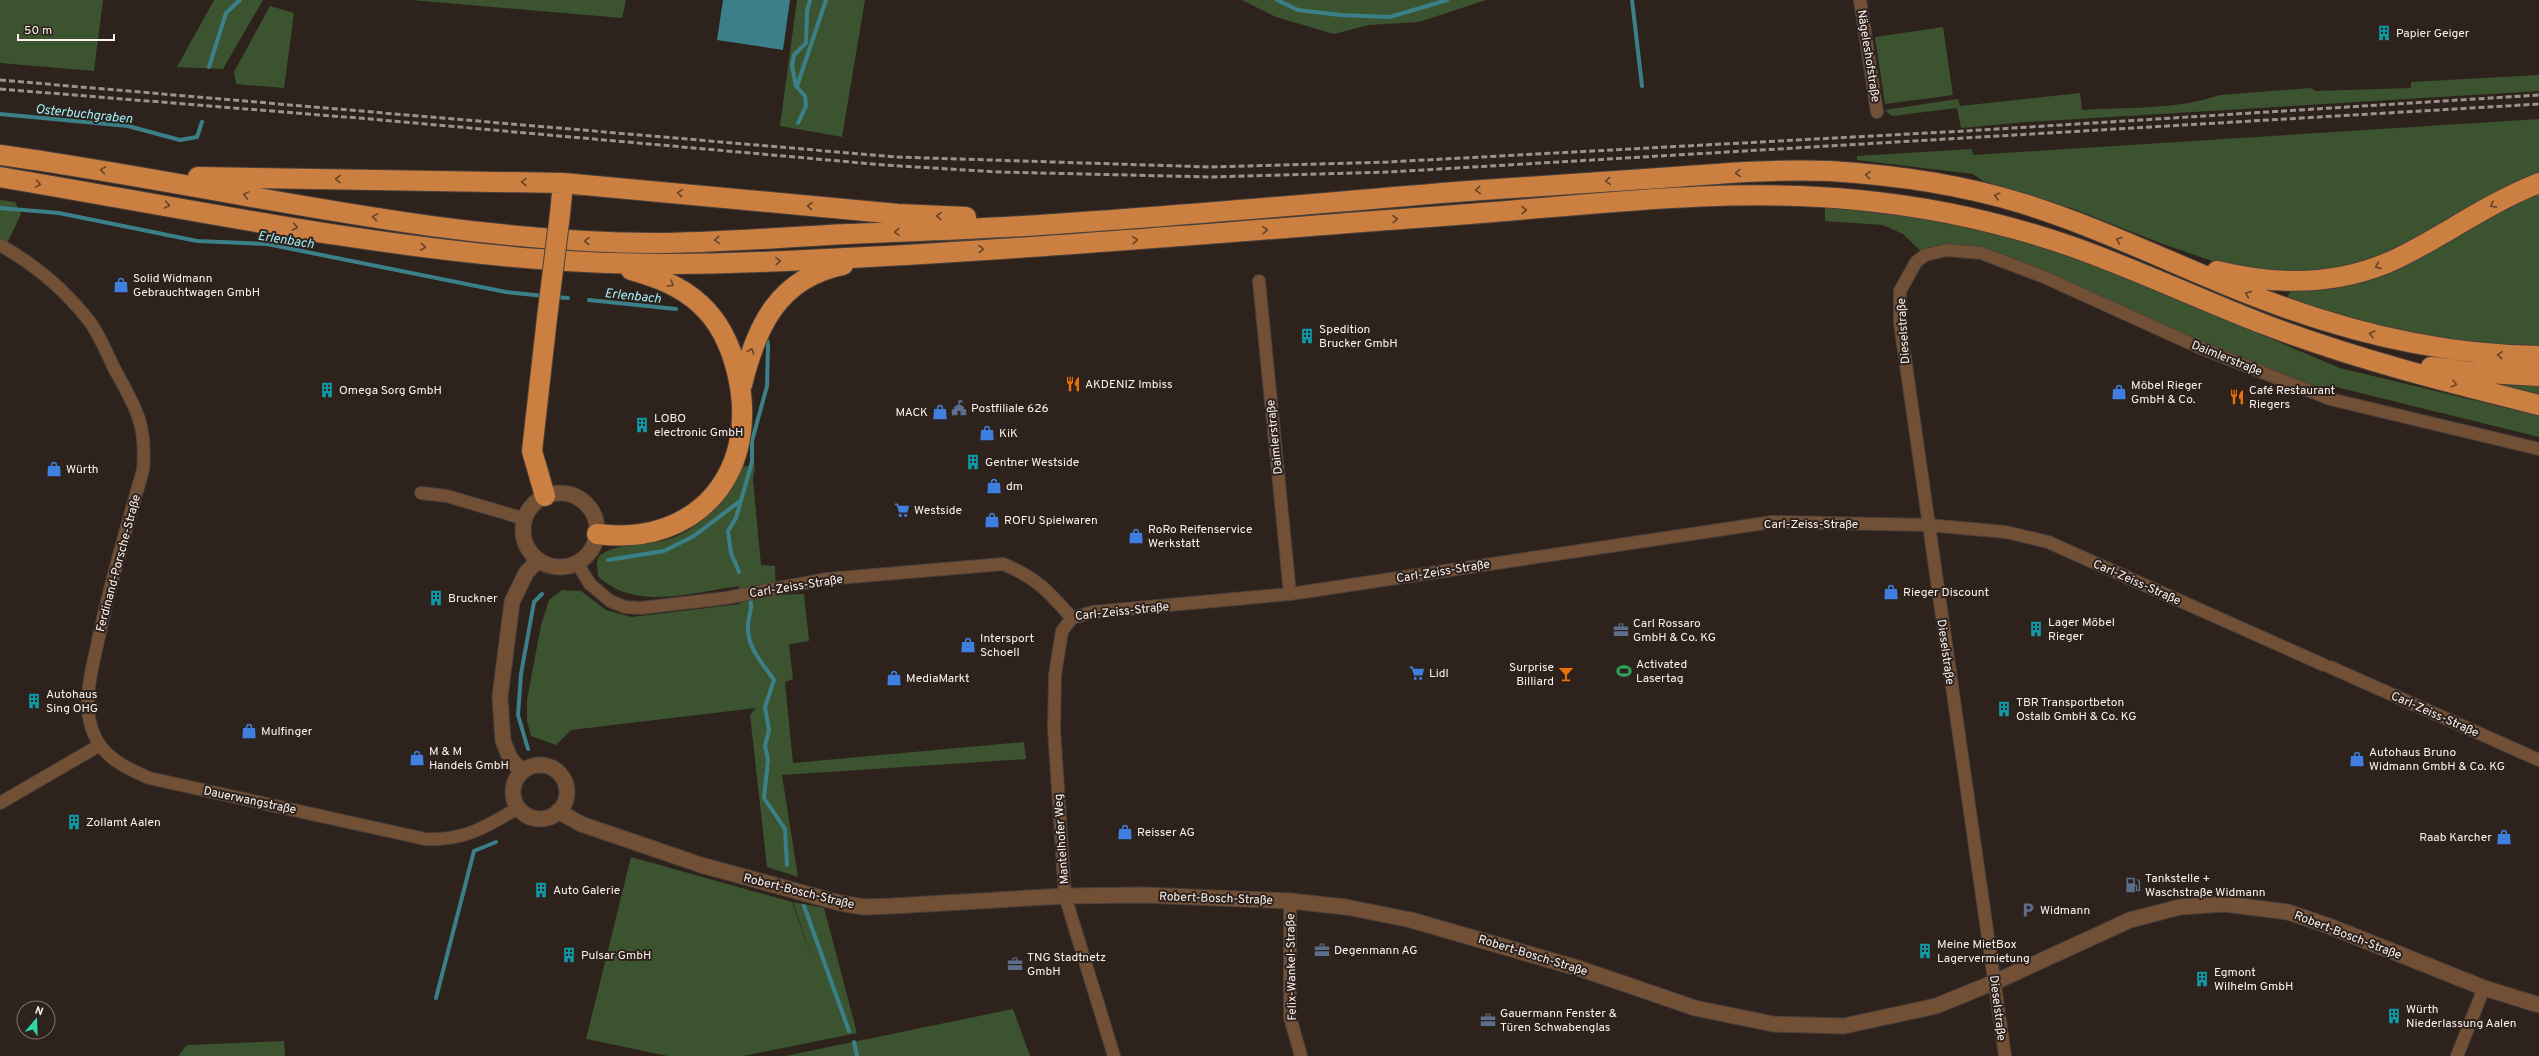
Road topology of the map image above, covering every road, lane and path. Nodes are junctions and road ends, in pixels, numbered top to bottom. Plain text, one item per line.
1 (1860, 0) edge
2 (1877, 112) dead end
3 (0, 155) edge
4 (142, 176) junction
5 (0, 177) edge
6 (563, 183) junction
7 (2539, 183) edge
8 (1048, 225) junction
9 (0, 245) edge
10 (893, 254) junction
11 (1925, 255) joint
12 (2155, 255) junction
13 (608, 263) junction
14 (1259, 281) dead end
15 (2350, 353) junction
16 (2539, 356) edge
17 (2539, 376) edge
18 (742, 389) junction
19 (2539, 405) edge
20 (2539, 449) edge
21 (421, 493) dead end
22 (545, 496) junction
23 (524, 518) junction
24 (1927, 526) junction
25 (597, 534) junction
26 (538, 560) junction
27 (577, 563) junction
28 (1290, 594) junction
29 (1072, 618) junction
30 (100, 745) junction
31 (2539, 760) edge
32 (522, 772) junction
33 (0, 803) edge
34 (518, 808) junction
35 (558, 811) junction
36 (1065, 896) junction
37 (1290, 901) junction
38 (1995, 982) junction
39 (2484, 988) junction
40 (2539, 1005) edge
41 (1114, 1056) edge
42 (1301, 1056) edge
43 (2005, 1056) edge
44 (2457, 1056) edge

1 - 2 street, Nägeleshofstraße
4 -> 3 highway
6 -> 4 highway
8 -> 4 highway
5 -> 13 highway
8 -> 6 highway
6 - 22 highway, bridge
7 -> 12 highway
12 -> 8 highway
9 - 30 street, Ferdinand-Porsche-Straße
13 -> 10 highway
10 -> 15 highway
18 -> 10 highway
11 - 20 street, Daimlerstraße
11 - 24 street, Dieselstraße
16 -> 12 highway
13 -> 18 highway
14 - 28 street, Daimlerstraße
15 - 17 highway
15 -> 19 highway
18 - 25 highway
21 - 23 street
22 - 23 street
22 - 25 street
23 - 26 street
24 - 28 street, Carl-Zeiss-Straße
24 - 31 street, Carl-Zeiss-Straße
24 - 38 street, Dieselstraße
25 - 27 street
26 - 27 street
26 - 32 street
27 - 29 street, Carl-Zeiss-Straße
28 - 29 street, Carl-Zeiss-Straße
29 - 36 street, Mantelhofer Weg
30 - 33 street
30 - 34 street, Dauerwangstraße
32 - 34 street
32 - 35 street
34 - 35 street
35 - 36 street, Robert-Bosch-Straße
36 - 37 street, Robert-Bosch-Straße
36 - 41 street, Mantelhofer Weg
37 - 38 street, Robert-Bosch-Straße
37 - 42 street, Felix-Wankel-Straße
38 - 39 street, Robert-Bosch-Straße
38 - 43 street, Dieselstraße
39 - 40 street, Robert-Bosch-Straße
39 - 44 street

